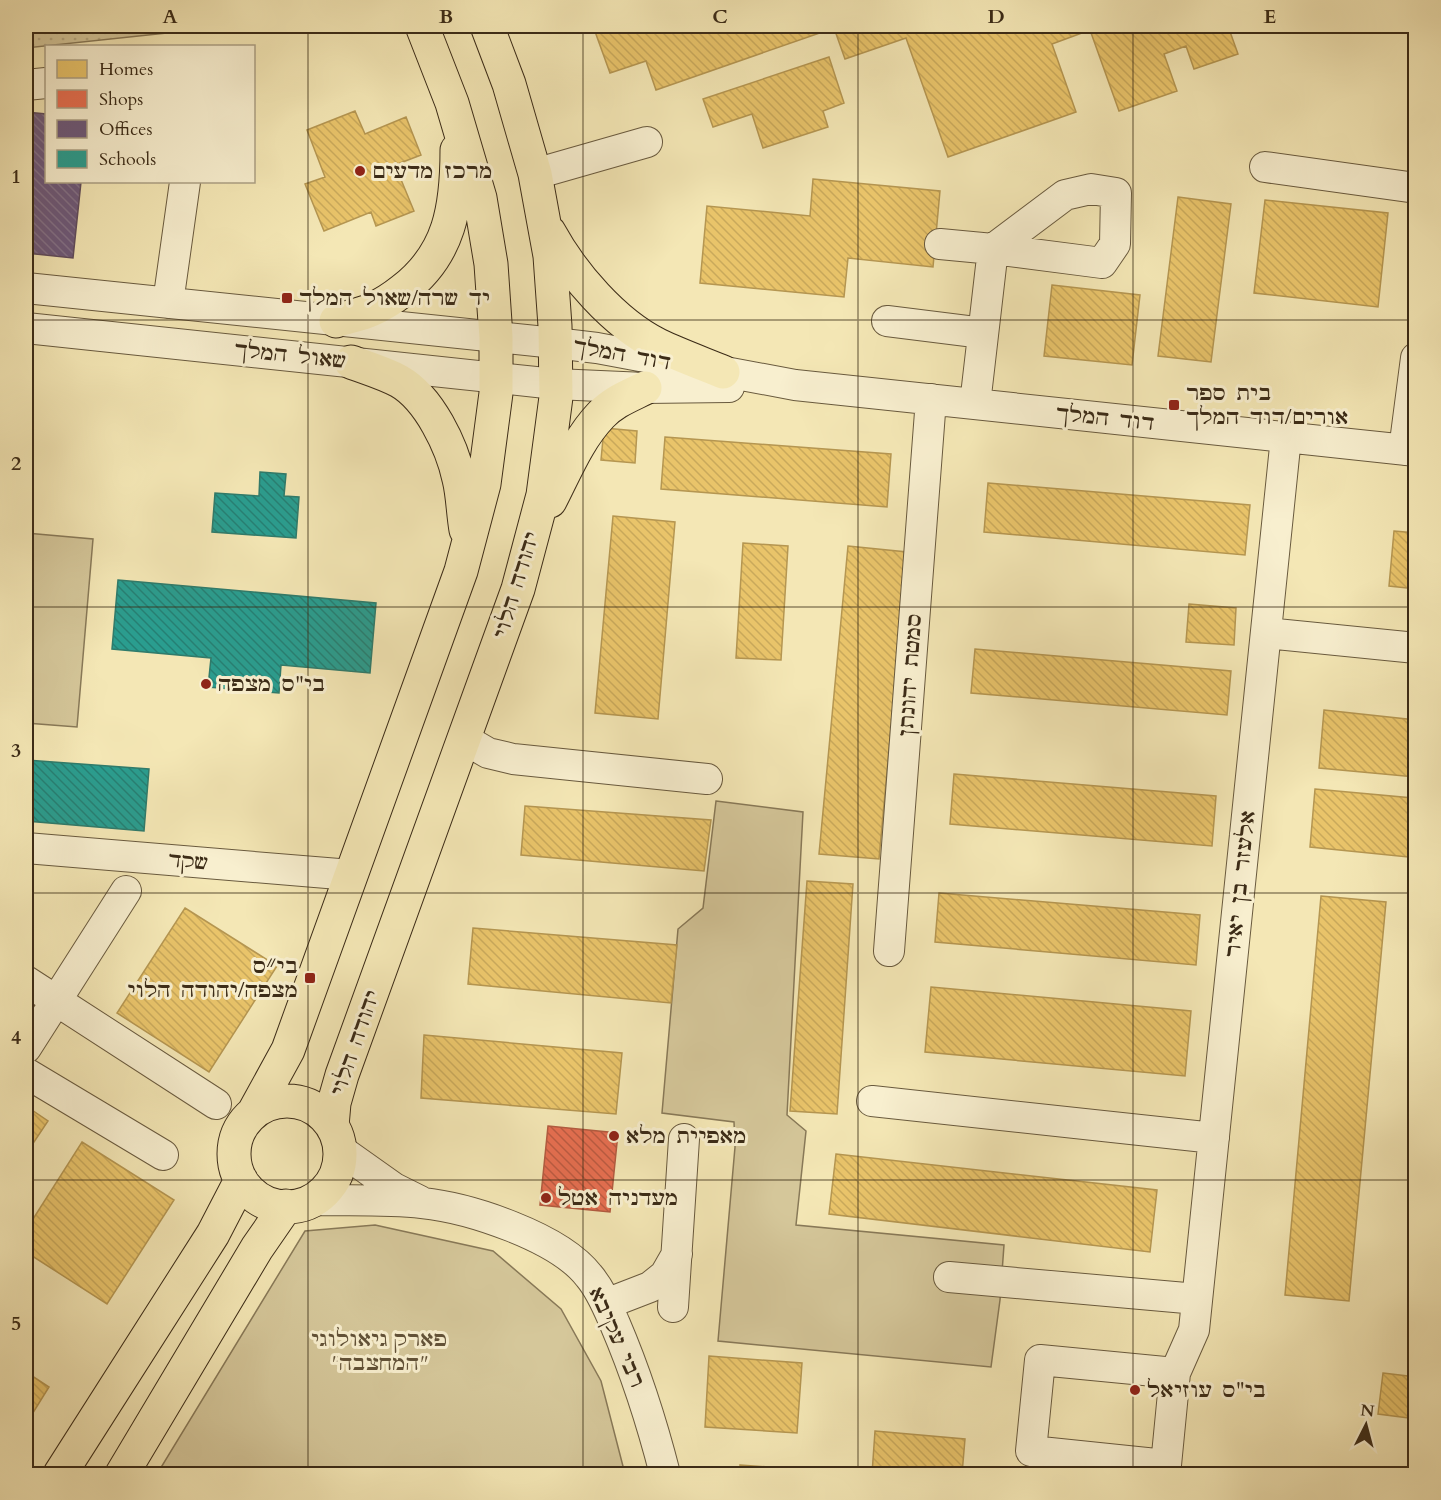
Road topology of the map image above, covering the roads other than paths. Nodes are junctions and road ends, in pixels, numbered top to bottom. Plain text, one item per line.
1 (423, 26) edge
2 (487, 26) edge
3 (45, 83) edge
4 (26, 85) edge
5 (457, 119) junction
6 (647, 142) dead end
7 (1265, 167) dead end
8 (535, 174) junction
9 (185, 183) edge
10 (1416, 188) edge
11 (545, 223) junction
12 (940, 244) dead end
13 (26, 288) edge
14 (168, 303) junction
15 (336, 321) junction
16 (887, 321) dead end
17 (26, 328) edge
18 (983, 333) junction
19 (496, 337) junction
20 (555, 343) junction
21 (1416, 358) edge
22 (351, 362) junction
23 (723, 372) junction
24 (496, 377) junction
25 (555, 384) junction
26 (795, 385) junction
27 (645, 388) junction
28 (931, 399) junction
29 (975, 404) junction
30 (1286, 437) junction
31 (1410, 450) edge
32 (533, 534) junction
33 (468, 546) junction
34 (1266, 633) junction
35 (1416, 648) edge
36 (464, 739) junction
37 (708, 779) dead end
38 (26, 848) edge
39 (351, 875) junction
40 (126, 891) dead end
41 (889, 951) dead end
42 (26, 981) edge
43 (56, 1001) junction
44 (26, 1048) edge
45 (26, 1072) edge
46 (872, 1101) dead end
47 (216, 1104) dead end
48 (255, 1112) junction
49 (336, 1138) junction
50 (1214, 1138) junction
51 (684, 1139) dead end
52 (163, 1155) dead end
53 (241, 1180) junction
54 (299, 1203) junction
55 (422, 1203) junction
56 (677, 1254) junction
57 (949, 1277) dead end
58 (1197, 1299) junction
59 (606, 1304) junction
60 (673, 1307) dead end
61 (1175, 1373) junction
62 (60, 1474) edge
63 (122, 1474) edge
64 (665, 1474) edge

1 - 5 main road
2 - 8 main road, יהודה הלוי
3 - 4 street
5 - 15 main road
5 - 19 main road
6 - 8 street
7 - 10 street
8 - 11 main road, יהודה הלוי
9 - 14 street
11 - 20 main road, יהודה הלוי
11 - 23 main road
12 - 18 street
13 - 14 street, שאול המלך
14 - 15 street, שאול המלך
15 - 19 street, שאול המלך
16 - 18 street
17 - 22 street, שאול המלך
18 - 29 street
19 - 20 street, שאול המלך
19 - 24 main road
20 - 23 street, דוד המלך
20 - 25 main road, יהודה הלוי
21 - 31 street
22 - 24 street, שאול המלך
22 - 33 main road
23 - 26 street, דוד המלך
24 - 25 street, שאול המלך
24 - 33 main road
25 - 27 street, דוד המלך
25 - 32 main road, יהודה הלוי
26 - 27 street, דוד המלך
26 - 28 street, דוד המלך
27 - 32 main road
28 - 29 street, דוד המלך
28 - 41 street, סמטת יהונתן
29 - 30 street, דוד המלך
30 - 31 street, דוד המלך
30 - 34 street, אלעזר בן יאיר
32 - 36 main road, יהודה הלוי
33 - 39 main road
34 - 35 street
34 - 50 street, אלעזר בן יאיר
36 - 37 street
36 - 49 main road, יהודה הלוי
38 - 39 street, שקד
39 - 48 main road
40 - 43 street
42 - 43 street
43 - 44 street
43 - 47 street
45 - 52 street
46 - 50 street
48 - 49 main road
48 - 53 main road
49 - 54 main road
49 - 55 street, רבי עקיבא
50 - 58 street, אלעזר בן יאיר
51 - 56 street
53 - 54 main road
53 - 62 main road
54 - 55 street, רבי עקיבא
54 - 63 main road
55 - 59 street, רבי עקיבא
56 - 59 street
56 - 60 street
57 - 58 street
58 - 61 street, אלעזר בן יאיר
59 - 64 street, רבי עקיבא
61 - 61 street, אלעזר בן יאיר

